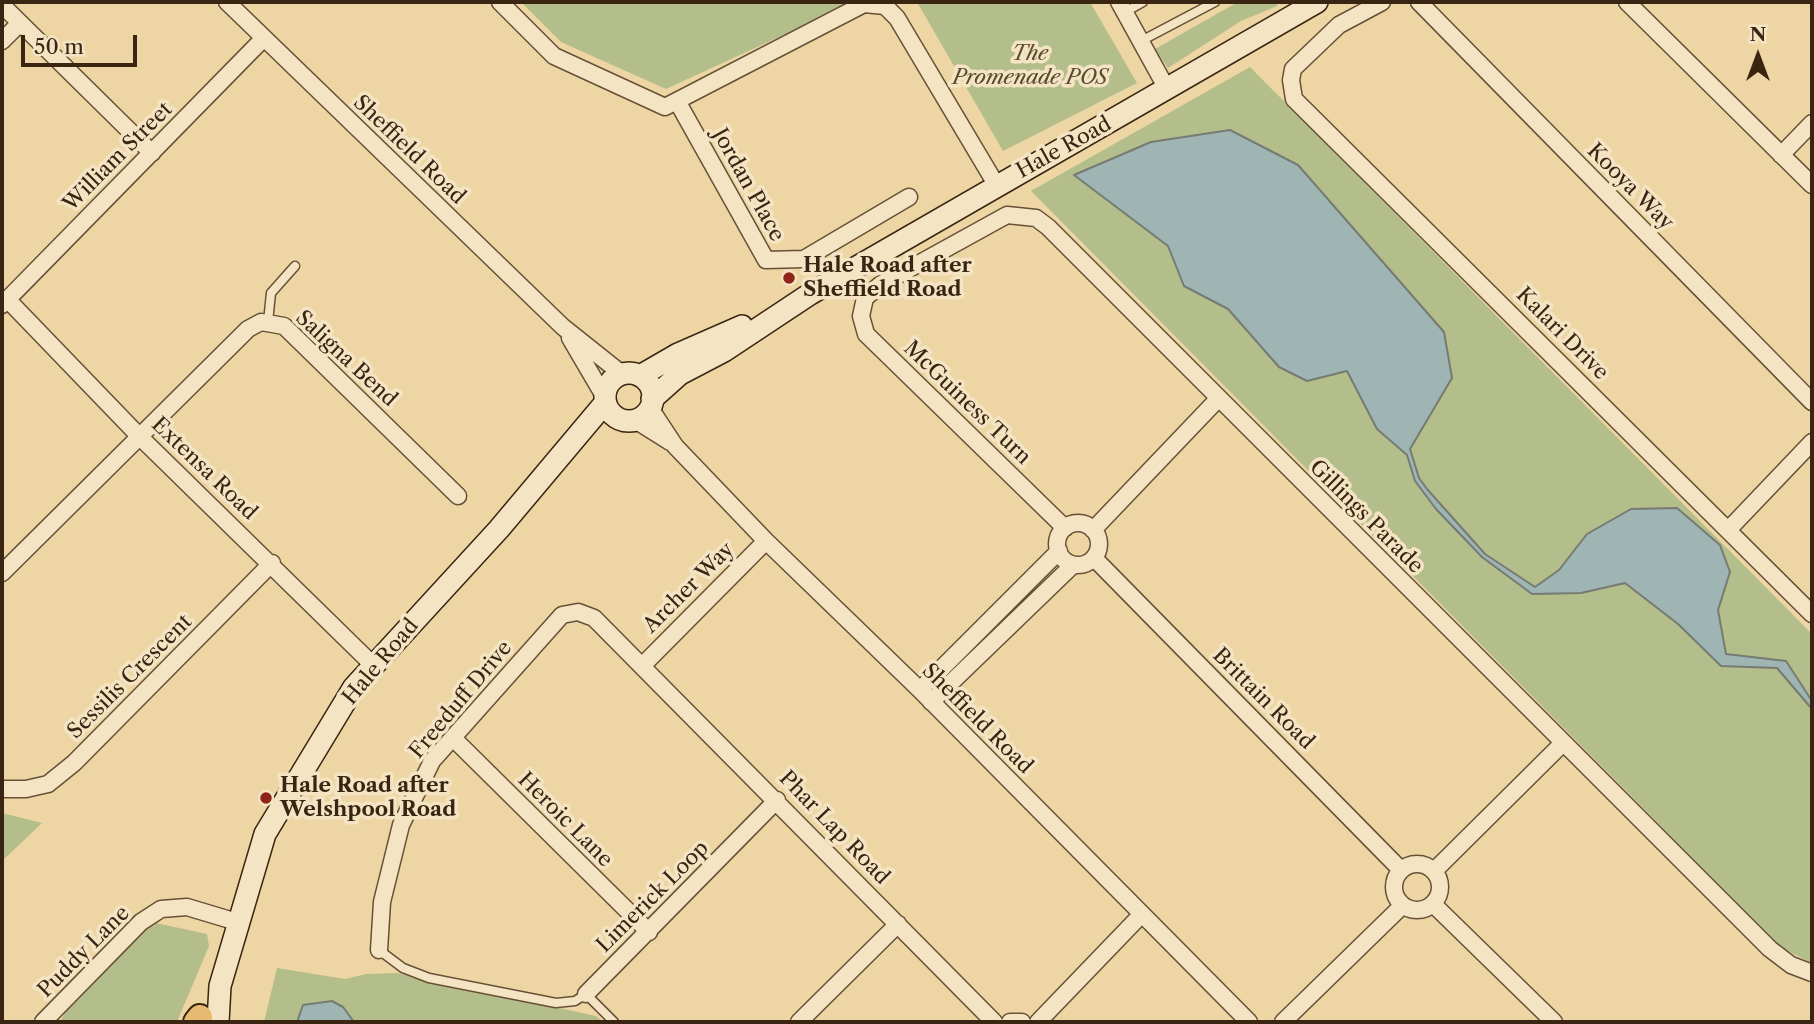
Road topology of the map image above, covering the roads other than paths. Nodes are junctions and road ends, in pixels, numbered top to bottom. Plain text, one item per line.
1 (227, 2) edge
2 (500, 2) edge
3 (1143, 2) edge
4 (1215, 2) edge
5 (1317, 2) edge
6 (1382, 2) edge
7 (1419, 2) edge
8 (1627, 2) edge
9 (2, 5) edge
10 (1122, 7) edge
11 (1293, 9) edge
12 (20, 23) junction
13 (263, 39) junction
14 (2, 41) edge
15 (1141, 41) junction
16 (1167, 89) junction
17 (677, 101) junction
18 (1812, 123) edge
19 (152, 153) junction
20 (1781, 155) junction
21 (1812, 185) edge
22 (997, 186) junction
23 (909, 197) dead end
24 (295, 266) dead end
25 (810, 294) junction
26 (864, 298) joint
27 (5, 302) edge
28 (268, 322) junction
29 (563, 327) junction
30 (631, 375) junction
31 (605, 399) junction
32 (1218, 399) junction
33 (1812, 402) edge
34 (639, 412) junction
35 (141, 438) junction
36 (1812, 442) edge
37 (568, 450) junction
38 (458, 496) dead end
39 (1065, 528) junction
40 (1729, 529) junction
41 (1093, 530) junction
42 (766, 541) junction
43 (1059, 551) junction
44 (1094, 558) junction
45 (272, 564) junction
46 (1073, 565) junction
47 (2, 573) edge
48 (1025, 585) junction
49 (1037, 598) junction
50 (1812, 614) edge
51 (975, 647) junction
52 (374, 666) junction
53 (642, 666) junction
54 (926, 696) junction
55 (453, 738) junction
56 (1563, 743) junction
57 (2, 789) edge
58 (777, 800) junction
59 (1401, 870) junction
60 (1434, 871) junction
61 (1433, 904) junction
62 (1403, 905) junction
63 (1141, 915) junction
64 (237, 922) junction
65 (898, 924) junction
66 (649, 932) junction
67 (379, 950) joint
68 (1812, 973) edge
69 (220, 993) junction
70 (586, 994) junction
71 (203, 1021) edge
72 (43, 1022) edge
73 (227, 1022) edge
74 (614, 1022) edge
75 (799, 1022) edge
76 (994, 1022) edge
77 (1010, 1022) edge
78 (1022, 1022) edge
79 (1038, 1022) edge
80 (1249, 1022) edge
81 (1283, 1022) edge
82 (1554, 1022) edge

1 - 13 street, Sheffield Road
2 - 17 street
3 - 10 lane
4 - 15 lane
5 - 11 main road, Hale Road
6 - 40 street, Kalari Drive
7 - 33 street, Kooya Way
8 - 20 street
9 - 12 street
10 - 15 street
11 - 16 main road, Hale Road
12 - 14 street
12 - 19 street
13 - 19 street, William Street
13 - 29 street, Sheffield Road
15 - 16 street
16 - 22 main road, Hale Road
17 - 22 street
17 - 23 street, Jordan Place
18 - 20 street
19 - 27 street, William Street
20 - 21 street
22 - 25 main road, Hale Road
24 - 28 lane
25 - 30 main road, Hale Road
25 - 34 main road, Hale Road
26 - 32 street, Gillings Parade
26 - 39 street, McGuiness Turn
27 - 35 street, Extensa Road
28 - 35 street, Saligna Bend
28 - 38 street, Saligna Bend
29 - 30 street, Sheffield Road
29 - 31 street, Sheffield Road
30 - 31 main road
30 - 34 main road
31 - 34 main road
31 - 37 main road, Hale Road
32 - 41 street
32 - 56 street, Gillings Parade
34 - 37 main road, Hale Road
34 - 42 street, Sheffield Road
35 - 45 street, Extensa Road
35 - 47 street
36 - 40 street
37 - 52 main road, Hale Road
39 - 41 street
39 - 43 street
40 - 50 street, Kalari Drive
41 - 44 street
42 - 53 street, Archer Way
42 - 54 street, Sheffield Road
43 - 46 street
43 - 48 street
44 - 46 street
44 - 59 street, Brittain Road
45 - 52 street, Extensa Road
45 - 57 street, Sessilis Crescent
46 - 49 street
48 - 49 street
48 - 51 street
49 - 51 street
51 - 54 street
52 - 64 main road, Hale Road
53 - 55 street, Freeduff Drive
53 - 58 street, Phar Lap Road
54 - 63 street, Sheffield Road
55 - 66 street, Heroic Lane
55 - 67 street, Freeduff Drive
56 - 60 street
56 - 68 street, Gillings Parade
58 - 65 street, Phar Lap Road
58 - 66 street, Limerick Loop
59 - 60 street
59 - 62 street
60 - 61 street
61 - 62 street
61 - 82 street
62 - 81 street
63 - 79 street
63 - 80 street, Sheffield Road
64 - 69 main road, Hale Road
64 - 72 street, Puddy Lane
65 - 75 street
65 - 76 street, Phar Lap Road
66 - 70 street, Limerick Loop
67 - 70 lane, Freeduff Drive
69 - 71 main road, Hale Road
69 - 73 main road
70 - 74 lane
77 - 78 street

